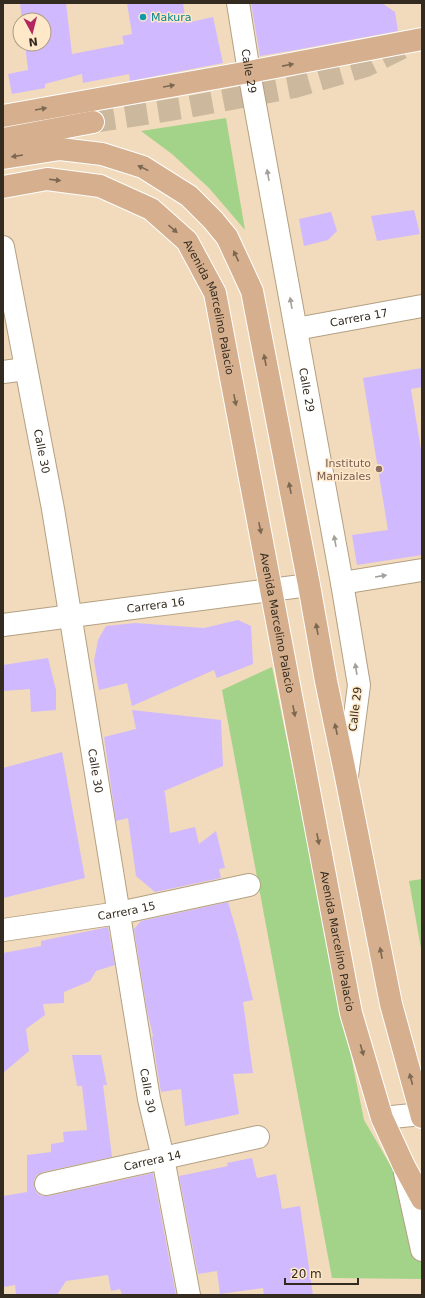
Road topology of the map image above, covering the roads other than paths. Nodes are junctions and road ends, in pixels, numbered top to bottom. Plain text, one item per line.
1 (238, 3) edge
2 (422, 39) edge
3 (249, 72) junction
4 (3, 116) edge
5 (93, 122) tunnel mouth
6 (3, 139) edge
7 (3, 158) edge
8 (3, 187) edge
9 (3, 247) edge
10 (422, 306) edge
11 (296, 330) junction
12 (26, 369) junction
13 (3, 372) edge
14 (422, 570) edge
15 (342, 583) junction
16 (309, 585) junction
17 (272, 590) junction
18 (70, 616) junction
19 (3, 625) edge
20 (346, 777) junction
21 (249, 885) dead end
22 (119, 913) junction
23 (3, 930) edge
24 (422, 1115) edge
25 (382, 1118) junction
26 (258, 1137) dead end
27 (163, 1158) junction
28 (404, 1166) junction
29 (46, 1184) dead end
30 (422, 1199) edge
31 (422, 1250) edge
32 (189, 1295) edge

1 - 3 street, Calle 29
3 -> 2 main road
4 -> 3 main road
11 -> 3 street, Calle 29
5 - 6 main road
16 -> 7 main road
8 -> 17 main road, Avenida Marcelino Palacio
9 - 12 street, Calle 30
10 - 11 street, Carrera 17
15 -> 11 street, Calle 29
12 - 13 street
12 - 18 street, Calle 30
15 -> 14 street
20 -> 15 street, Calle 29
16 - 17 street, Carrera 16
20 -> 16 main road
17 - 18 street, Carrera 16
17 -> 25 main road, Avenida Marcelino Palacio
18 - 19 street, Carrera 16
18 - 22 street, Calle 30
24 -> 20 main road
21 - 22 street, Carrera 15
22 - 23 street, Carrera 15
22 - 27 street, Calle 30
24 - 25 street
25 - 28 main road, Avenida Marcelino Palacio
26 - 27 street, Carrera 14
27 - 29 street, Carrera 14
27 - 32 street, Calle 30
28 - 30 main road, Avenida Marcelino Palacio
28 - 31 street

